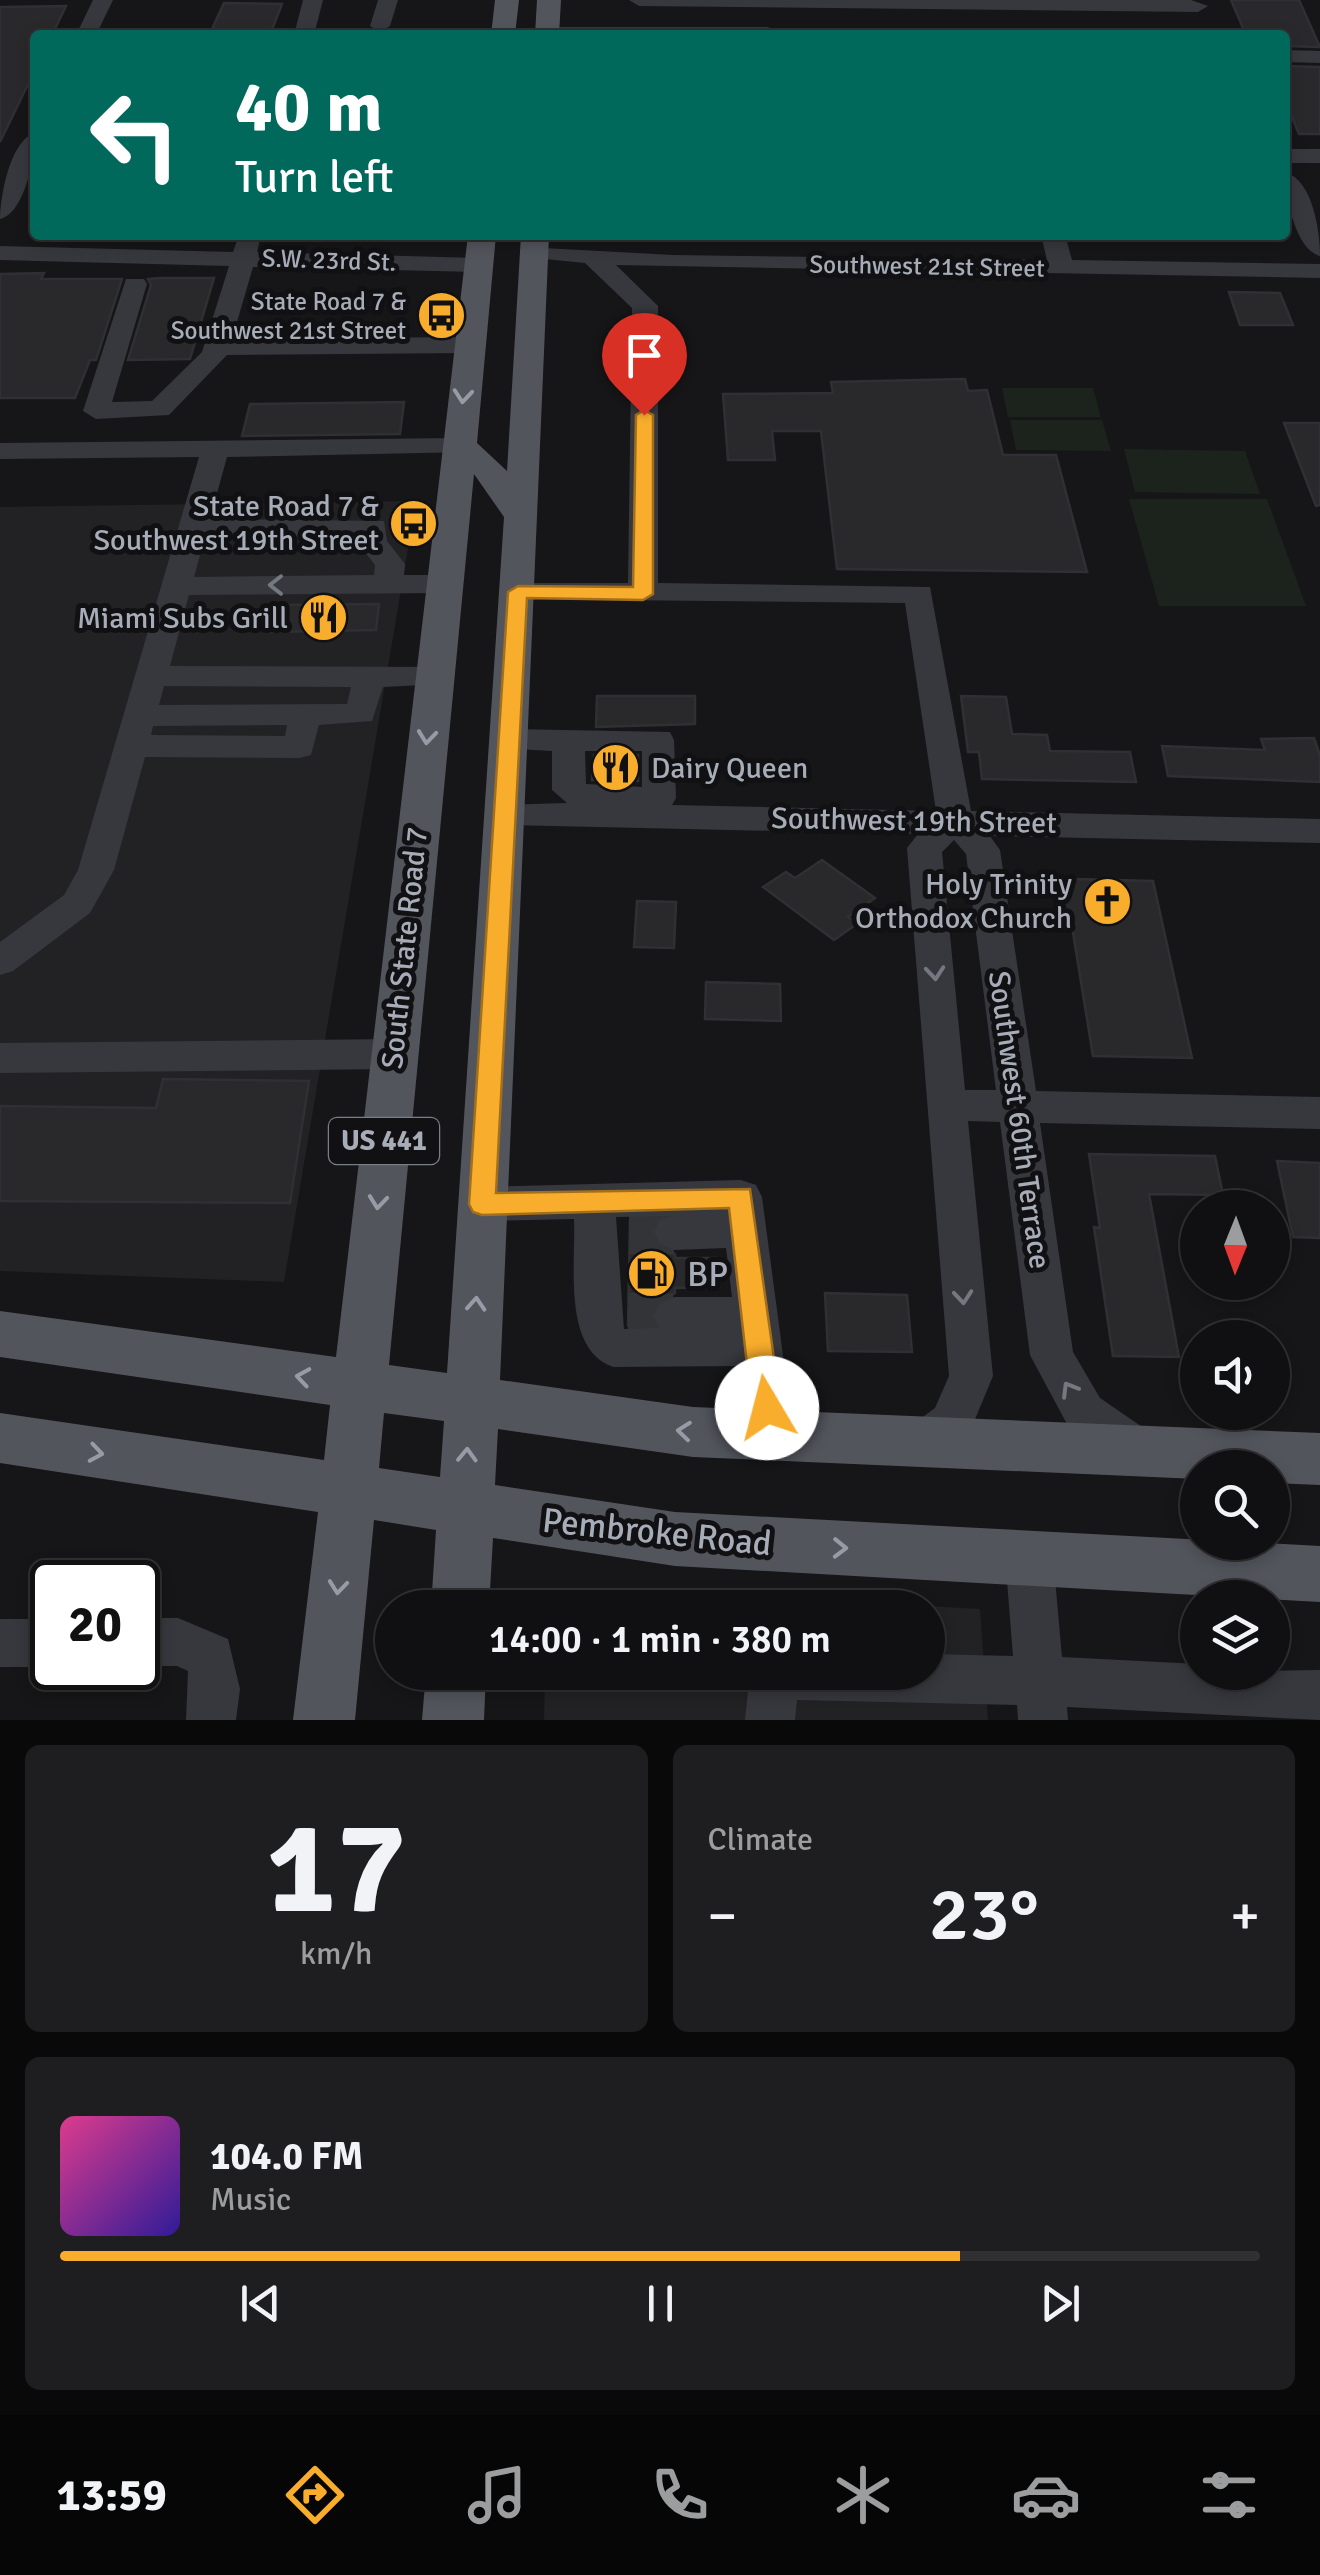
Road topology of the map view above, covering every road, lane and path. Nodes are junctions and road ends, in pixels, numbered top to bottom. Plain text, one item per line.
1 (103, 0) edge
2 (313, 0) edge
3 (388, 0) edge
4 (507, 0) edge
5 (549, 0) edge
6 (639, 0) edge
7 (676, 0) edge
8 (764, 0) edge
9 (987, 8) edge
10 (1200, 9) edge
11 (380, 26) dead end
12 (88, 30) edge
13 (305, 30) edge
14 (504, 30) edge
15 (547, 30) edge
16 (676, 30) edge
17 (768, 30) edge
18 (1290, 56) edge
19 (1320, 57) edge
20 (1290, 156) edge
21 (1320, 156) edge
22 (30, 161) edge
23 (1290, 189) edge
24 (23, 190) edge
25 (0, 212) edge
26 (671, 240) edge
27 (788, 240) edge
28 (1054, 240) edge
29 (534, 244) edge
30 (97, 245) edge
31 (247, 246) edge
32 (480, 250) edge
33 (1320, 250) edge
34 (0, 253) edge
35 (593, 256) junction
36 (790, 264) junction
37 (1062, 269) junction
38 (1320, 271) edge
39 (135, 284) dead end
40 (663, 287) junction
41 (532, 304) junction
42 (468, 345) junction
43 (216, 347) junction
44 (0, 451) edge
45 (215, 452) junction
46 (458, 456) junction
47 (521, 517) junction
48 (194, 528) junction
49 (388, 584) junction
50 (444, 584) junction
51 (176, 586) junction
52 (518, 592) junction
53 (643, 594) junction
54 (151, 676) junction
55 (369, 676) junction
56 (433, 677) junction
57 (134, 731) junction
58 (510, 740) junction
59 (568, 740) junction
60 (633, 807) junction
61 (507, 813) junction
62 (954, 820) junction
63 (1320, 831) edge
64 (0, 961) edge
65 (394, 1054) junction
66 (0, 1058) edge
67 (946, 1105) junction
68 (1016, 1105) junction
69 (1320, 1113) edge
70 (482, 1204) junction
71 (606, 1222) junction
72 (744, 1230) junction
73 (675, 1232) tunnel mouth
74 (675, 1316) tunnel mouth
75 (756, 1331) junction
76 (0, 1334) edge
77 (362, 1386) junction
78 (469, 1402) junction
79 (0, 1438) edge
80 (771, 1438) junction
81 (921, 1444) junction
82 (1142, 1452) junction
83 (1320, 1459) edge
84 (349, 1490) junction
85 (465, 1508) junction
86 (1029, 1556) junction
87 (1320, 1574) edge
88 (461, 1590) edge
89 (160, 1642) edge
90 (30, 1643) edge
91 (0, 1644) edge
92 (455, 1690) edge
93 (1320, 1695) edge
94 (1041, 1701) edge
95 (211, 1720) edge
96 (324, 1720) edge
97 (453, 1720) edge
98 (770, 1720) edge

1 - 12 street
2 - 13 street
3 - 11 street
4 - 14 main road
5 - 15 main road
6 - 7 street
7 - 8 street
7 - 16 street
8 - 9 street
8 - 17 street
9 - 10 street
18 - 19 street
20 - 21 street
22 - 24 street
23 - 33 street
24 - 25 street
26 - 40 street
27 - 36 street
28 - 37 street
29 - 35 street
29 - 41 main road
30 - 31 street, S.W. 23rd St.
30 - 34 street, S.W. 23rd St.
31 - 32 street, S.W. 23rd St.
31 - 43 street
32 - 41 main road
32 - 42 main road, South State Road 7 / US 441
35 - 40 street
35 - 40 street
36 - 37 street, Southwest 21st Street
36 - 40 street, Southwest 21st Street
37 - 38 street, Southwest 21st Street
39 - 43 street
40 - 53 street
41 - 47 main road
42 - 43 street
42 -> 46 main road, South State Road 7 / US 441
44 - 45 street
45 - 46 street
45 - 48 street
46 - 47 main road
46 - 50 main road, South State Road 7 / US 441
47 - 52 main road
48 - 49 street
48 - 51 street
49 - 50 street
49 -> 51 street
50 - 56 main road, South State Road 7 / US 441
51 - 54 street
52 - 53 street
52 - 58 main road
53 - 62 street
54 - 55 street
54 - 57 street
55 - 56 street
55 - 57 street
56 -> 65 main road, South State Road 7 / US 441
57 - 64 street
58 - 59 street
58 - 61 main road
59 - 60 street
59 - 60 street
60 - 61 street, Southwest 19th Street
60 - 62 street, Southwest 19th Street
61 - 70 main road
62 - 63 street, Southwest 19th Street
62 -> 67 street
62 - 68 street, Southwest 60th Terrace
65 - 66 street
65 -> 77 main road, South State Road 7 / US 441
67 - 68 street
67 -> 81 street
68 - 69 street
82 -> 68 street, Southwest 60th Terrace
70 - 71 street
78 -> 70 main road
71 - 72 street
71 - 75 street
72 - 73 street
72 - 75 street
74 - 75 street
75 - 80 street
77 -> 76 main road
77 - 78 main road
77 - 84 main road, South State Road 7 / US 441
80 -> 78 main road
85 -> 78 main road
79 -> 84 main road, Pembroke Road
80 - 81 main road
81 - 82 main road
82 - 83 main road
84 - 85 main road, Pembroke Road
84 -> 96 main road, South State Road 7 / US 441
85 -> 86 main road, Pembroke Road
85 - 88 main road
86 - 87 main road, Pembroke Road
86 - 94 street
89 - 95 street
90 - 91 street
92 - 97 main road
93 - 94 street
94 - 98 street

